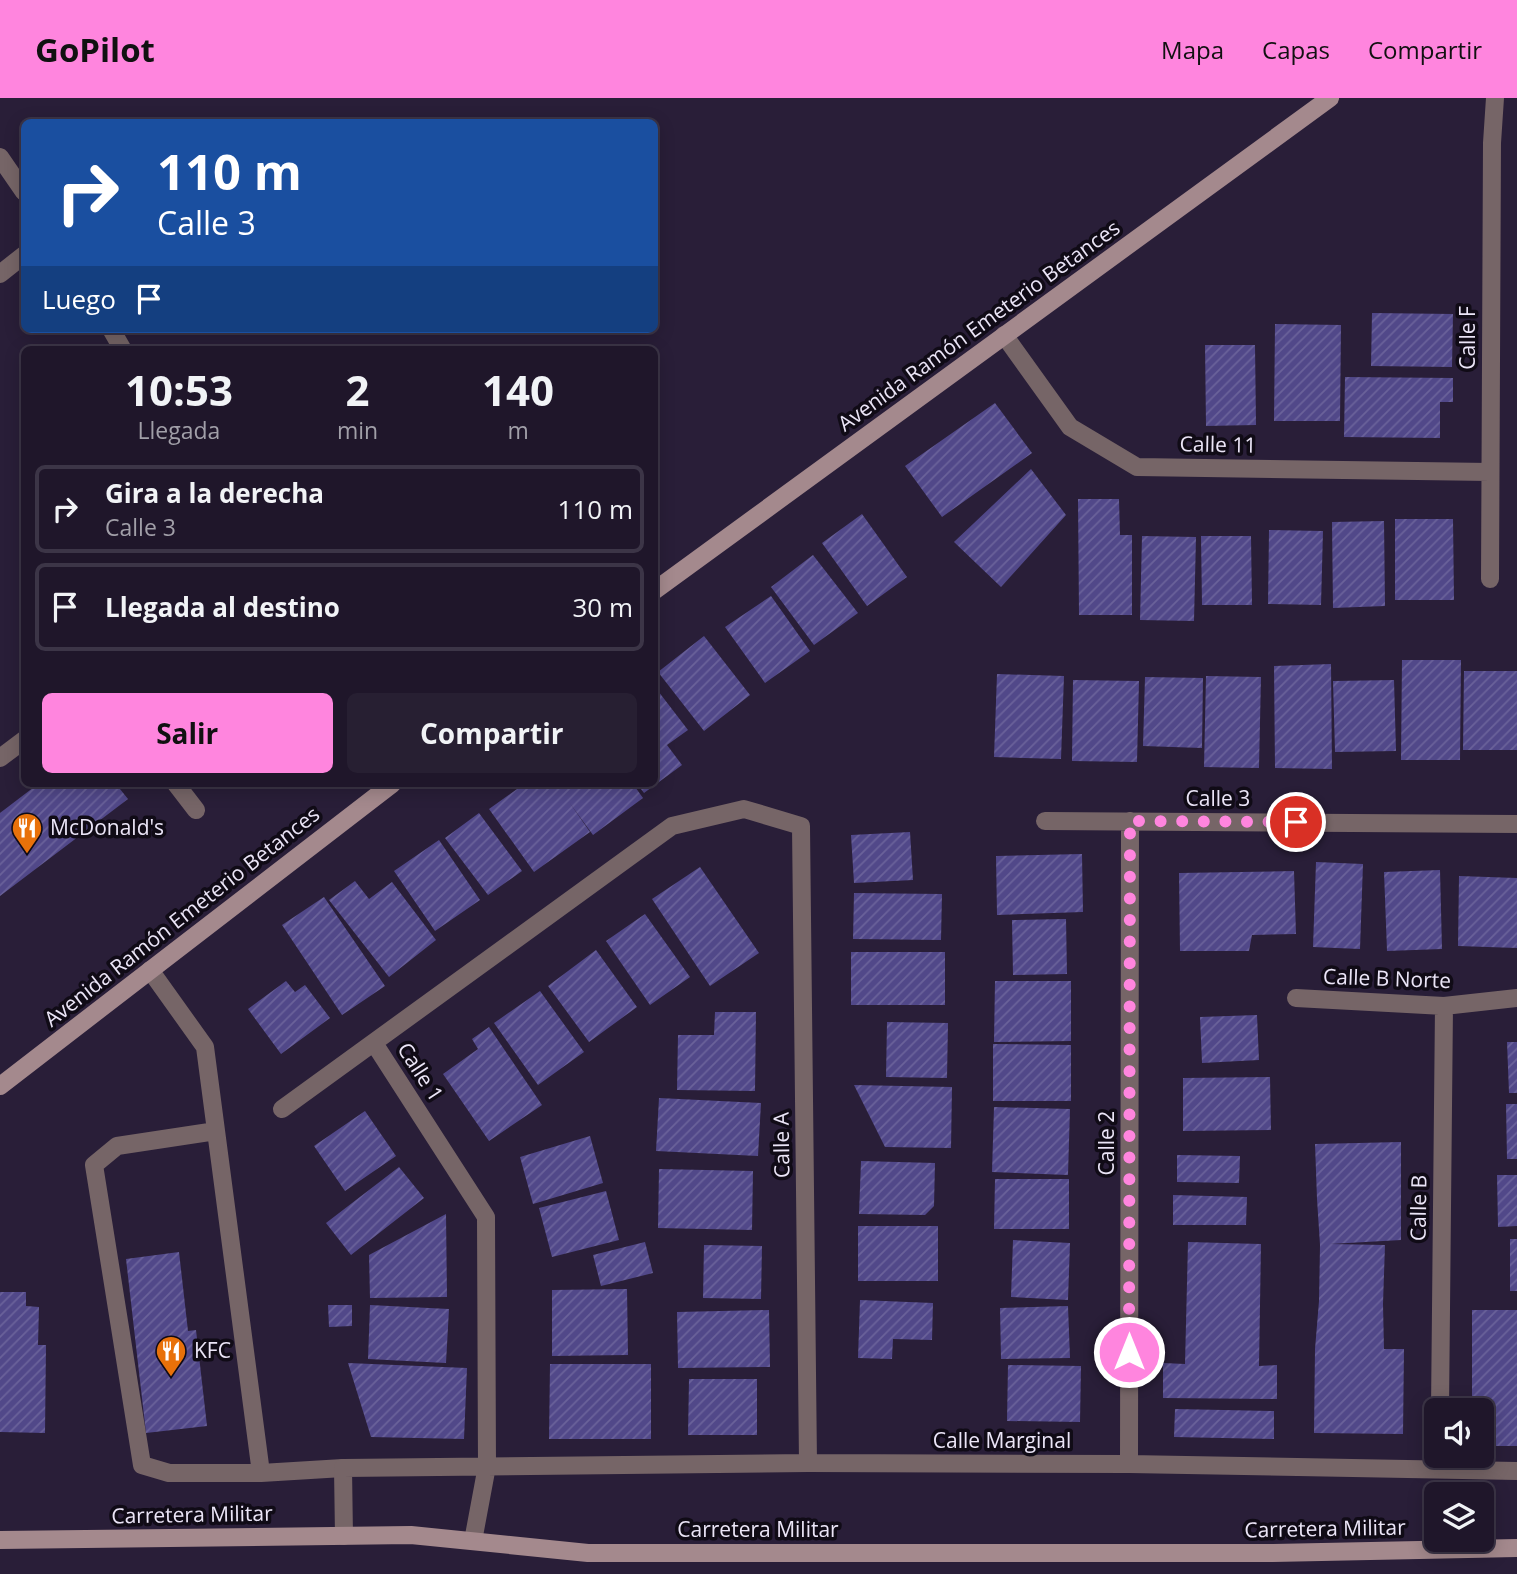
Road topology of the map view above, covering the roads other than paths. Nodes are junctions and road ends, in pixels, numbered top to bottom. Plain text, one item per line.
1 (1330, 98) edge
2 (1495, 98) edge
3 (0, 157) edge
4 (21, 188) edge
5 (21, 258) edge
6 (0, 274) edge
7 (1004, 335) junction
8 (1490, 471) junction
9 (1490, 579) dead end
10 (658, 589) edge
11 (21, 742) edge
12 (0, 758) edge
13 (178, 787) edge
14 (388, 787) edge
15 (744, 809) joint
16 (196, 810) dead end
17 (1045, 821) dead end
18 (1130, 821) junction
19 (1517, 824) edge
20 (150, 970) junction
21 (1296, 998) dead end
22 (1517, 998) edge
23 (1444, 1006) junction
24 (374, 1043) junction
25 (0, 1086) edge
26 (282, 1110) dead end
27 (216, 1131) junction
28 (1440, 1398) edge
29 (808, 1463) junction
30 (1424, 1463) edge
31 (1129, 1464) junction
32 (487, 1466) junction
33 (343, 1468) junction
34 (1488, 1468) edge
35 (1517, 1471) edge
36 (261, 1473) junction
37 (344, 1536) junction
38 (0, 1541) edge
39 (474, 1541) junction
40 (1517, 1548) edge

1 - 7 main road, Avenida Ramón Emeterio Betances
2 - 8 street, Calle F
3 - 4 street
5 - 6 street
7 - 8 street, Calle 11
7 - 10 main road, Avenida Ramón Emeterio Betances
8 - 9 street, Calle F
11 - 12 street
13 - 16 street
14 - 20 main road, Avenida Ramón Emeterio Betances
15 - 24 street, Calle 1
15 - 29 street, Calle A
17 - 18 street, Calle 3
18 - 19 street, Calle 3
18 - 31 street, Calle 2
20 - 25 main road, Avenida Ramón Emeterio Betances
20 - 27 street
21 - 23 street, Calle B Norte
22 - 23 street, Calle B Norte
23 - 28 street, Calle B
24 - 26 street
24 - 32 street, Calle 1
27 - 36 street
27 - 36 street, Calle Marginal
29 - 31 street, Calle Marginal
29 - 32 street, Calle Marginal
30 - 31 street, Calle Marginal
32 - 33 street, Calle Marginal
32 - 39 street
33 - 36 street, Calle Marginal
33 - 37 street
34 - 35 street, Calle Marginal
37 - 38 main road, Carretera Militar
37 - 39 main road, Carretera Militar
39 - 40 main road, Carretera Militar

